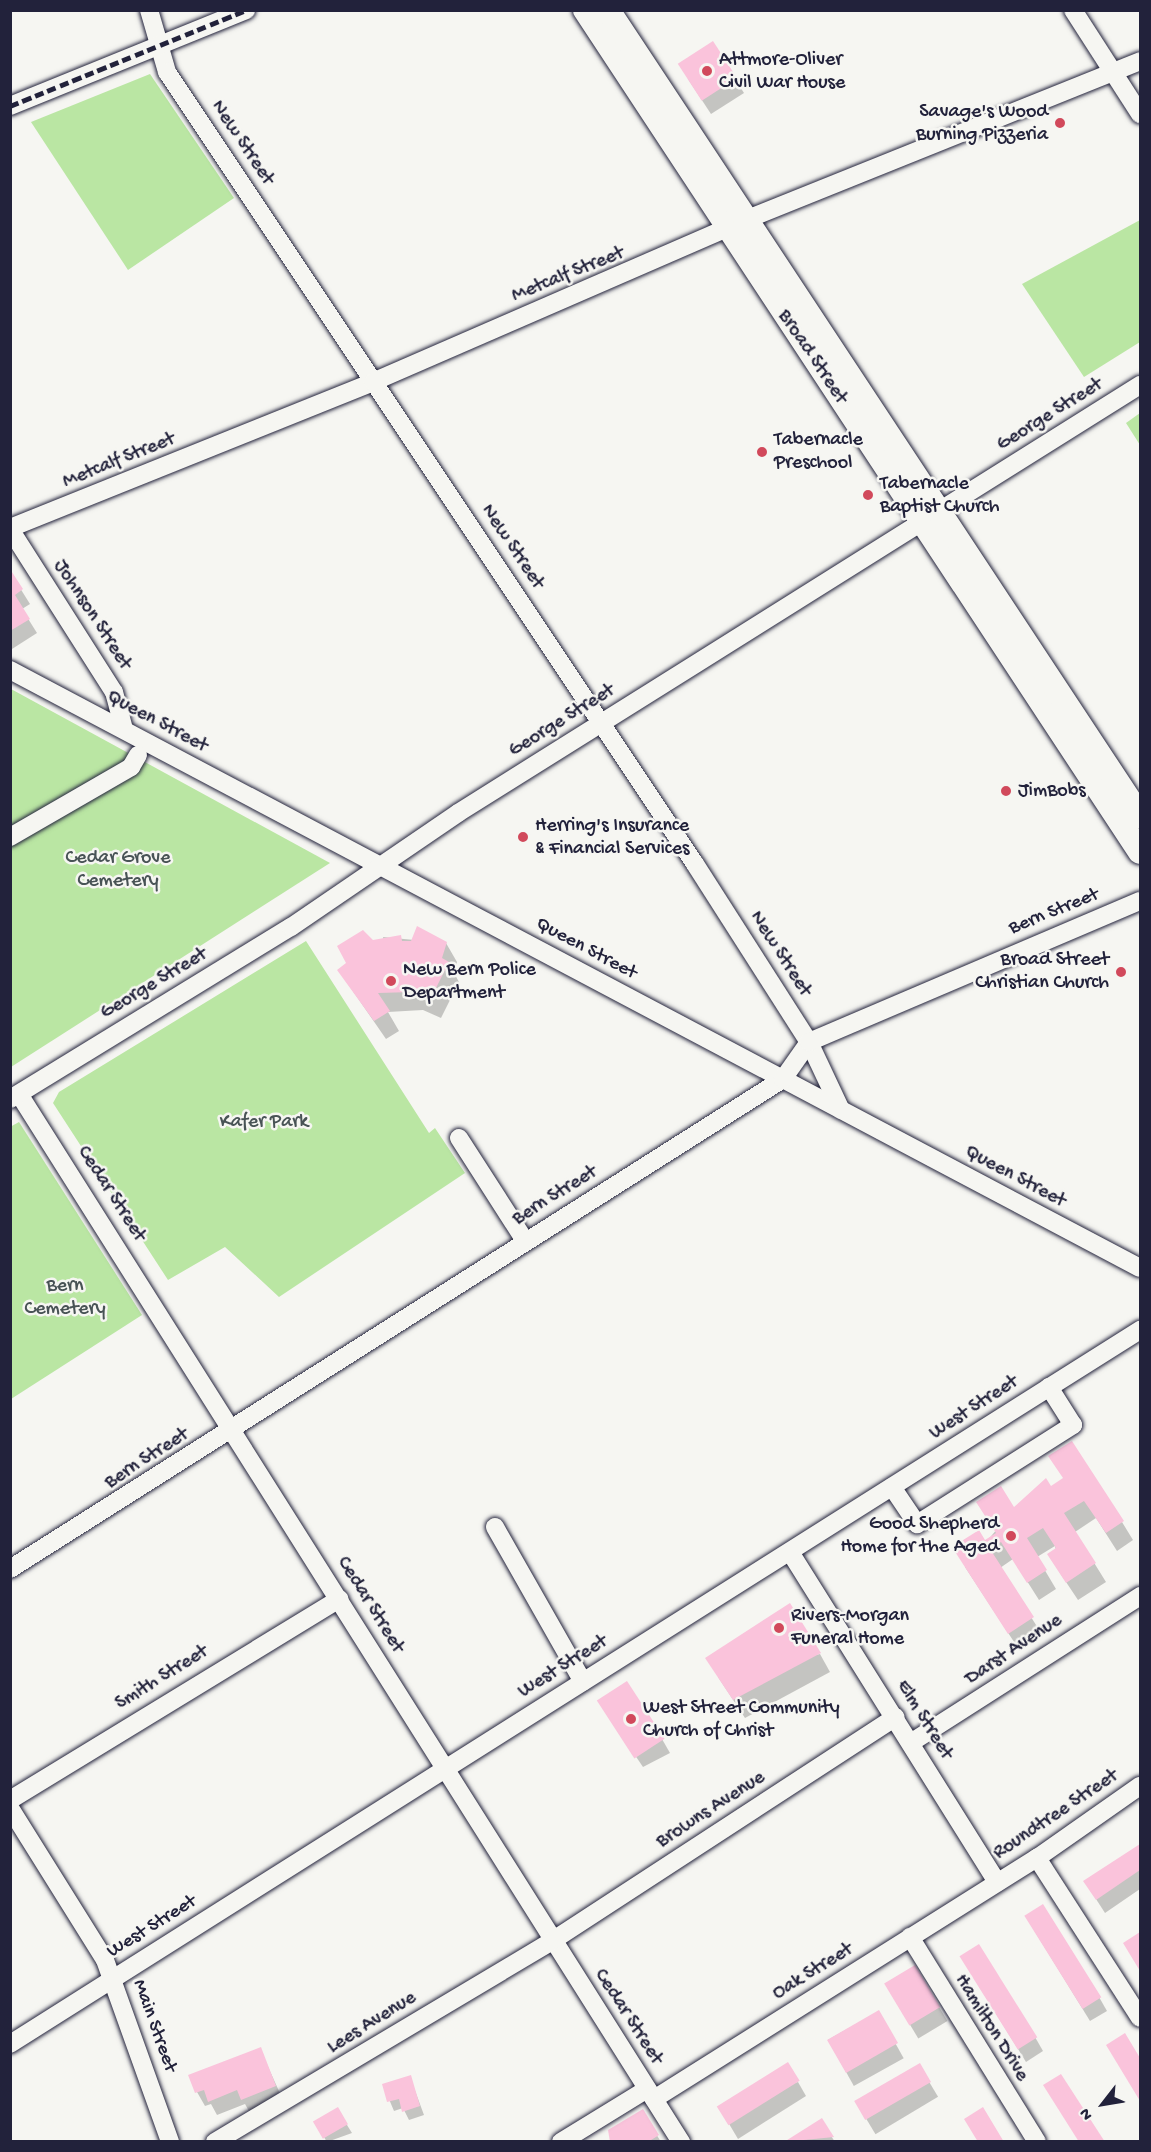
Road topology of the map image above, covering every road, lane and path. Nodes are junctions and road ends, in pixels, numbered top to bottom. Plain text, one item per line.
1 (148, 10) edge
2 (246, 10) edge
3 (585, 10) edge
4 (608, 10) edge
5 (1073, 10) edge
6 (162, 44) junction
7 (1140, 61) edge
8 (1113, 72) junction
9 (10, 106) edge
10 (1140, 114) edge
11 (736, 224) junction
12 (373, 382) junction
13 (1140, 385) edge
14 (931, 517) junction
15 (10, 529) edge
16 (10, 670) edge
17 (601, 723) junction
18 (124, 730) junction
19 (138, 755) dead end
20 (1140, 816) edge
21 (10, 837) edge
22 (1140, 852) edge
23 (383, 867) junction
24 (1140, 901) edge
25 (809, 1042) junction
26 (783, 1079) junction
27 (15, 1097) edge
28 (841, 1110) junction
29 (459, 1138) dead end
30 (525, 1241) junction
31 (1140, 1268) edge
32 (1140, 1330) edge
33 (1049, 1387) junction
34 (234, 1430) junction
35 (892, 1487) junction
36 (495, 1527) dead end
37 (790, 1552) junction
38 (10, 1569) edge
39 (1140, 1596) edge
40 (339, 1599) junction
41 (583, 1682) junction
42 (895, 1717) junction
43 (912, 1742) junction
44 (445, 1768) junction
45 (1140, 1786) edge
46 (10, 1800) edge
47 (10, 1808) edge
48 (1037, 1857) junction
49 (998, 1882) junction
50 (910, 1937) junction
51 (552, 1941) junction
52 (113, 1978) junction
53 (1140, 2018) edge
54 (10, 2044) edge
55 (650, 2094) junction
56 (170, 2142) edge
57 (215, 2142) edge
58 (561, 2142) edge
59 (681, 2142) edge
60 (1037, 2142) edge

1 - 6 street, New Street
2 - 6 street
3 - 11 main road, Broad Street
4 - 11 main road, Broad Street
5 - 8 street
6 - 9 street
6 - 12 street, New Street
7 - 8 street, Metcalf Street
8 - 10 street
8 - 11 street, Metcalf Street
11 - 12 street, Metcalf Street
11 - 14 main road, Broad Street
12 - 15 street, Metcalf Street
12 - 17 street, New Street
13 - 14 street, George Street
14 - 17 street, George Street
14 - 20 main road, Broad Street
14 - 22 main road, Broad Street
15 - 18 street, Johnson Street
16 - 18 street, Queen Street
17 - 23 street, George Street
17 - 25 street, New Street
18 - 23 street, Queen Street
19 - 21 street
23 - 26 street, Queen Street
23 - 27 street, George Street
24 - 25 street, Bern Street
25 - 26 street, Bern Street
25 - 28 street, New Street
26 - 28 street, Queen Street
26 - 30 street, Bern Street
27 - 34 street, Cedar Street
28 - 31 street, Queen Street
29 - 30 street
30 - 34 street, Bern Street
32 - 33 street, West Street
33 - 35 street, West Street
33 - 35 street
34 - 38 street, Bern Street
34 - 40 street, Cedar Street
35 - 37 street, West Street
36 - 41 street
37 - 41 street, West Street
37 - 42 street, Elm Street
39 - 43 street, Darst Avenue
40 - 44 street, Cedar Street
40 - 46 street, Smith Street
41 - 44 street, West Street
42 - 43 street, Elm Street
42 - 51 street, Browns Avenue
43 - 49 street, Elm Street
44 - 51 street, Cedar Street
44 - 52 street, West Street
45 - 48 street, Roundtree Street
47 - 52 street, Main Street
48 - 49 street, Roundtree Street
48 - 53 street
49 - 50 street, Oak Street
50 - 55 street, Oak Street
50 - 60 street, Hamilton Drive
51 - 55 street, Cedar Street
51 - 57 street, Lees Avenue
52 - 54 street, West Street
52 - 56 street, Main Street
55 - 58 street, Oak Street
55 - 59 street, Cedar Street

